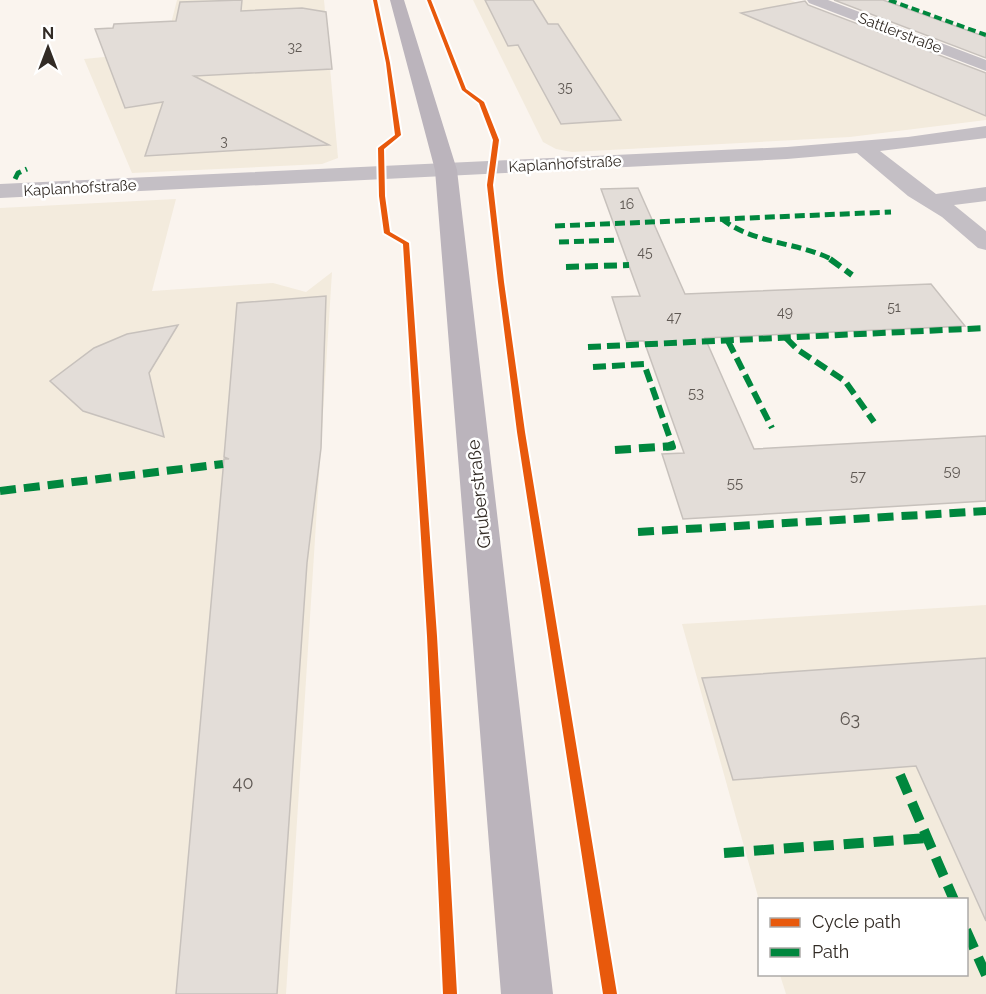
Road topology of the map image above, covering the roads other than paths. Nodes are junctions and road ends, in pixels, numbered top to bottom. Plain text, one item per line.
1 (397, 0) edge
2 (814, 0) edge
3 (986, 66) edge
4 (986, 132) edge
5 (863, 148) junction
6 (446, 170) junction
7 (0, 191) edge
8 (986, 194) edge
9 (933, 201) junction
10 (986, 243) edge
11 (527, 994) edge

1 - 6 main road, Gruberstraße
2 - 3 street, Sattlerstraße
4 - 5 street, Kaplanhofstraße
5 - 6 street, Kaplanhofstraße
5 - 9 street
6 - 7 street, Kaplanhofstraße
6 - 11 main road, Gruberstraße
8 - 9 street
9 - 10 street

